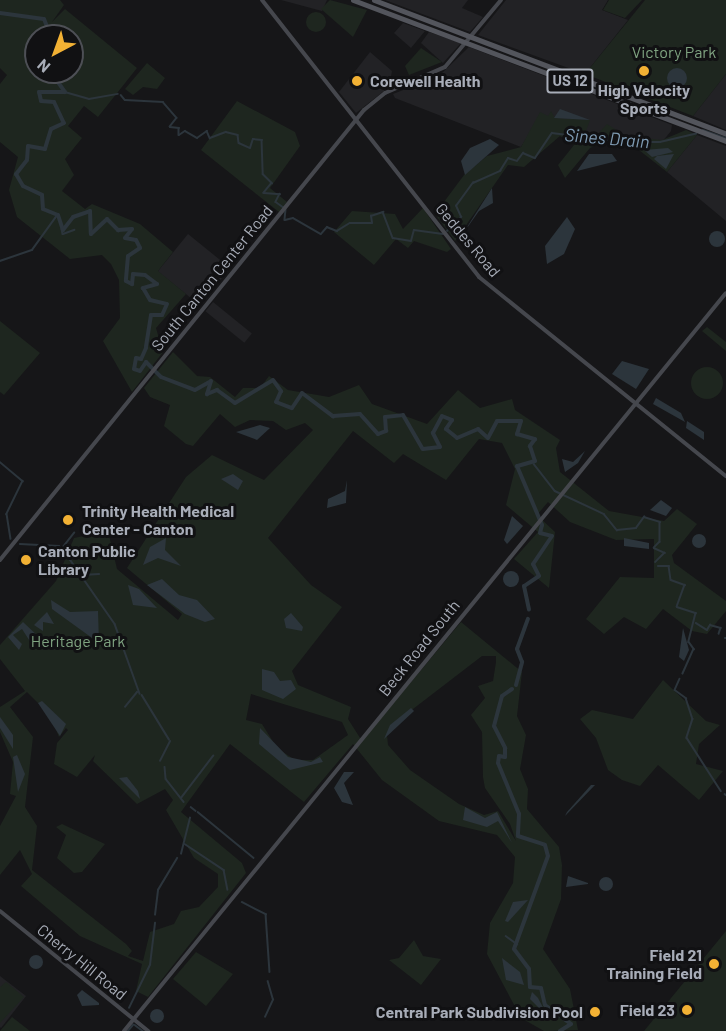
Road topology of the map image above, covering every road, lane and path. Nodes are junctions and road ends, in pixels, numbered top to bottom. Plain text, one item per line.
1 (262, 0) edge
2 (352, 0) edge
3 (374, 0) edge
4 (501, 0) edge
5 (386, 4) junction
6 (381, 10) junction
7 (413, 14) junction
8 (409, 20) junction
9 (472, 36) junction
10 (467, 42) junction
11 (514, 52) junction
12 (509, 58) junction
13 (533, 60) junction
14 (525, 64) junction
15 (632, 105) junction
16 (654, 106) junction
17 (666, 111) junction
18 (661, 116) junction
19 (356, 120) junction
20 (726, 134) edge
21 (726, 141) edge
22 (726, 293) edge
23 (635, 405) junction
24 (726, 477) edge
25 (0, 560) edge
26 (0, 911) edge
27 (133, 1019) junction
28 (124, 1031) edge
29 (148, 1031) edge

1 - 19 main road, Geddes Road
2 - 6 main road, US 12
3 - 5 main road, US 12
4 - 9 main road, South Canton Center Road
5 - 6 main road
5 - 7 main road, US 12
6 - 8 main road, US 12
7 - 8 main road
7 - 9 main road, US 12
8 - 10 main road, US 12
9 - 10 main road, South Canton Center Road
9 - 11 main road, US 12
10 - 12 main road, US 12
10 - 19 main road, South Canton Center Road
11 - 12 main road
11 - 13 main road, US 12
12 - 14 main road, US 12
13 - 14 main road
13 - 16 main road, US 12
14 - 15 main road, US 12
15 - 16 main road
15 - 18 main road, US 12
16 - 17 main road, US 12
17 - 18 main road
17 - 20 main road, US 12
18 - 21 main road, US 12
19 - 23 main road, Geddes Road
19 - 25 main road, South Canton Center Road
22 - 23 main road, Beck Road South
23 - 24 main road, Geddes Road
23 - 27 main road, Beck Road South
26 - 27 main road, Cherry Hill Road
27 - 28 main road, Beck Road South
27 - 29 main road, Cherry Hill Road

